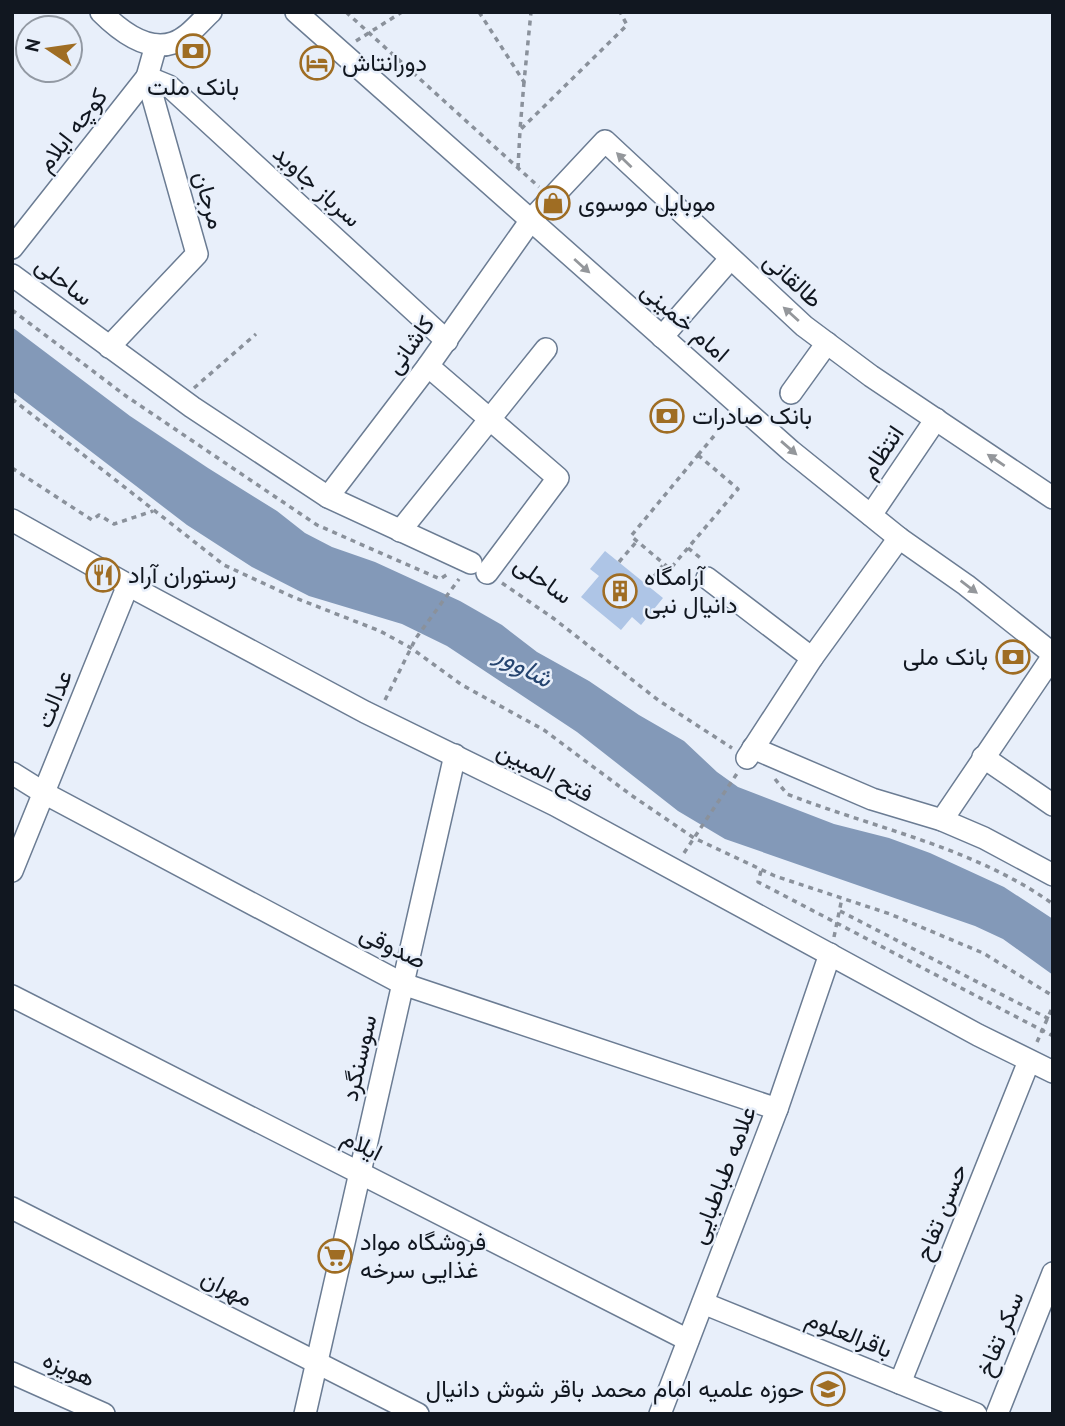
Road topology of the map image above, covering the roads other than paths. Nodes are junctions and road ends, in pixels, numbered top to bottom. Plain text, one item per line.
1 (100, 12) edge
2 (211, 12) edge
3 (296, 12) edge
4 (156, 45) junction
5 (147, 77) junction
6 (531, 220) junction
7 (12, 248) edge
8 (730, 259) junction
9 (12, 275) edge
10 (662, 337) junction
11 (447, 341) junction
12 (827, 343) junction
13 (109, 347) junction
14 (546, 349) dead end
15 (428, 366) junction
16 (791, 393) dead end
17 (490, 419) junction
18 (936, 419) junction
19 (328, 497) junction
20 (1053, 498) edge
21 (871, 515) junction
22 (16, 529) edge
23 (400, 531) junction
24 (900, 538) junction
25 (708, 578) dead end
26 (128, 585) junction
27 (1053, 655) edge
28 (812, 659) junction
29 (454, 755) junction
30 (983, 757) junction
31 (12, 774) edge
32 (44, 793) junction
33 (1053, 805) edge
34 (942, 820) junction
35 (12, 871) edge
36 (1053, 875) edge
37 (830, 954) junction
38 (403, 984) junction
39 (12, 996) edge
40 (1030, 1061) junction
41 (1053, 1072) edge
42 (777, 1109) junction
43 (360, 1173) junction
44 (12, 1208) edge
45 (1053, 1273) edge
46 (703, 1303) junction
47 (688, 1340) junction
48 (316, 1362) junction
49 (12, 1373) edge
50 (900, 1383) junction
51 (104, 1414) edge
52 (305, 1414) edge
53 (418, 1414) edge
54 (660, 1414) edge
55 (976, 1414) edge
56 (997, 1414) edge

1 - 4 street
2 - 4 street
3 - 6 street, امام خمینی
4 - 5 street
5 - 7 street, کوچه ایلام
5 - 11 street, سرباز جاوید
5 - 13 street, مرجان
8 -> 6 street, طالقانی
6 -> 10 street, امام خمینی
6 - 11 street, کاشانی
8 - 10 street
12 -> 8 street, طالقانی
9 - 13 street, ساحلی
10 -> 21 street, امام خمینی
11 - 15 street, کاشانی
12 - 16 street
12 - 18 street, طالقانی
13 - 19 street, ساحلی
14 - 17 street
15 - 17 street
15 - 19 street, کاشانی
17 - 23 street
17 - 23 street, ساحلی
20 -> 18 street, طالقانی
18 - 21 street, انتظام
19 - 23 street, ساحلی
21 - 24 street, امام خمینی
22 - 26 street, فتح المبین
24 -> 27 street, امام خمینی
24 - 28 street
25 - 28 street
26 - 29 street, فتح المبین
26 - 32 street, عدالت
27 - 30 street
28 - 34 street
29 - 37 street, فتح المبین
29 - 38 street, سوسنگرد
30 - 33 street
30 - 34 street
31 - 32 street, صدوقی
32 - 35 street, عدالت
32 - 38 street, صدوقی
34 - 36 street
37 - 40 street, فتح المبین
37 - 42 street, علامه طباطبایی
38 - 42 street, صدوقی
38 - 43 street, سوسنگرد
39 - 43 street, ایلام
40 - 41 street, فتح المبین
40 - 50 street, حسن تفاح
42 - 46 street, علامه طباطبایی
43 - 47 street, ایلام
43 - 48 street, سوسنگرد
44 - 48 street, مهران
45 - 56 street, سکر تفاخ
46 - 47 street, علامه طباطبایی
46 - 50 street, باقرالعلوم
47 - 54 street, علامه طباطبایی
48 - 52 street, سوسنگرد
48 - 53 street, مهران
49 - 51 street, هویزه
50 - 55 street, باقرالعلوم

